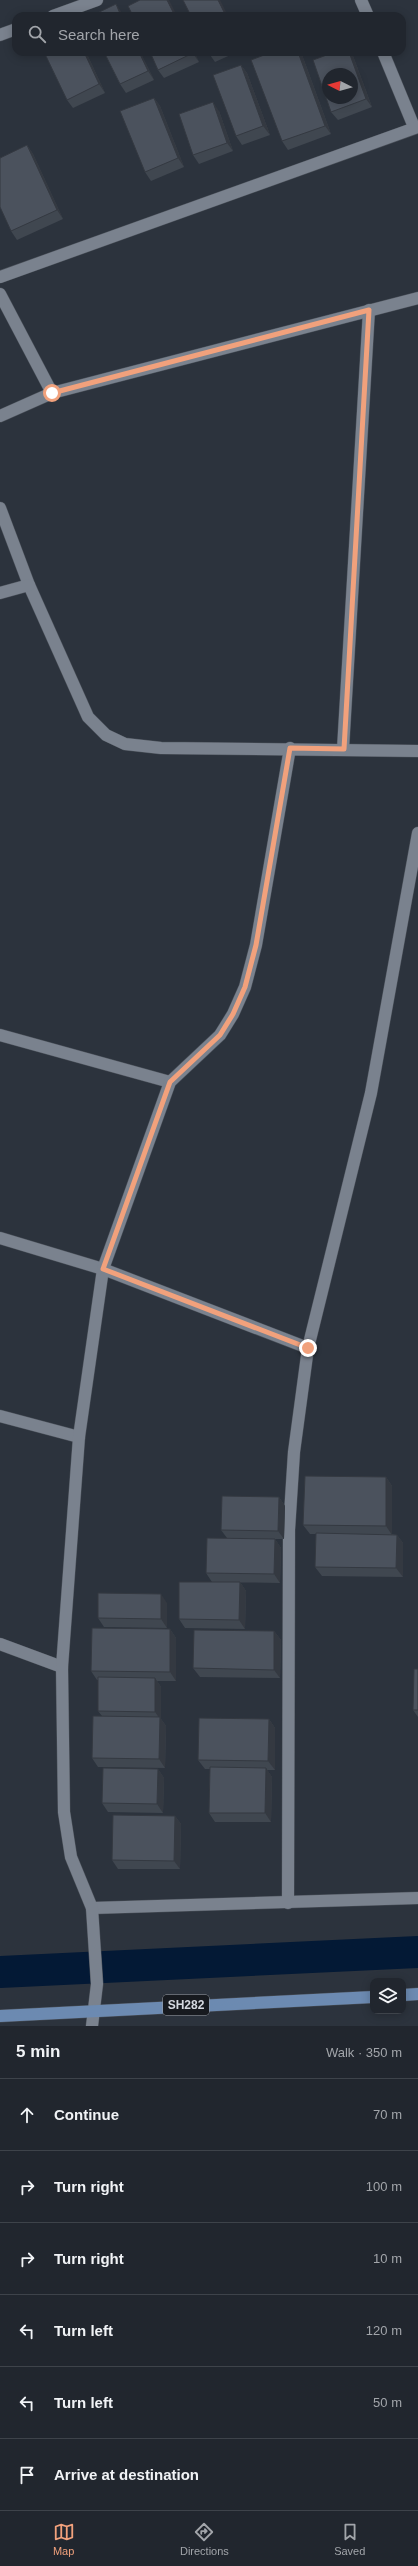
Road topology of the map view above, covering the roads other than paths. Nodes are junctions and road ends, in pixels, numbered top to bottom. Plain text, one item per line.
1 (97, 0) edge
2 (361, 0) edge
3 (63, 12) edge
4 (366, 12) edge
5 (12, 30) edge
6 (0, 35) edge
7 (385, 56) edge
8 (416, 127) edge
9 (0, 277) edge
10 (0, 294) edge
11 (418, 298) edge
12 (369, 310) junction
13 (52, 393) junction
14 (0, 416) edge
15 (0, 508) edge
16 (29, 585) junction
17 (0, 593) edge
18 (290, 748) junction
19 (344, 749) junction
20 (418, 751) edge
21 (418, 832) edge
22 (0, 1035) edge
23 (170, 1082) junction
24 (0, 1238) edge
25 (103, 1269) junction
26 (308, 1348) junction
27 (0, 1416) edge
28 (79, 1437) junction
29 (0, 1644) edge
30 (62, 1667) junction
31 (418, 1898) edge
32 (288, 1903) junction
33 (92, 1908) junction
34 (418, 1994) edge
35 (406, 1995) edge
36 (370, 1997) edge
37 (94, 2010) junction
38 (0, 2016) edge
39 (92, 2026) edge

1 - 3 street
2 - 4 street
5 - 6 street
7 - 8 street
8 - 9 street
10 - 13 street
11 - 12 street
12 - 13 street
12 - 19 street
13 - 14 street
15 - 16 street
16 - 17 street
16 - 18 street
18 - 19 street
18 - 23 street
19 - 20 street
21 - 26 street
22 - 23 street
23 - 25 street
24 - 25 street
25 - 26 street
25 - 28 street
26 - 32 street
27 - 28 street
28 - 30 street
29 - 30 street
30 - 33 street
31 - 32 street
32 - 33 street
33 - 37 street
34 - 35 main road
36 - 37 main road, SH282
37 - 38 main road, SH282
37 - 39 street

